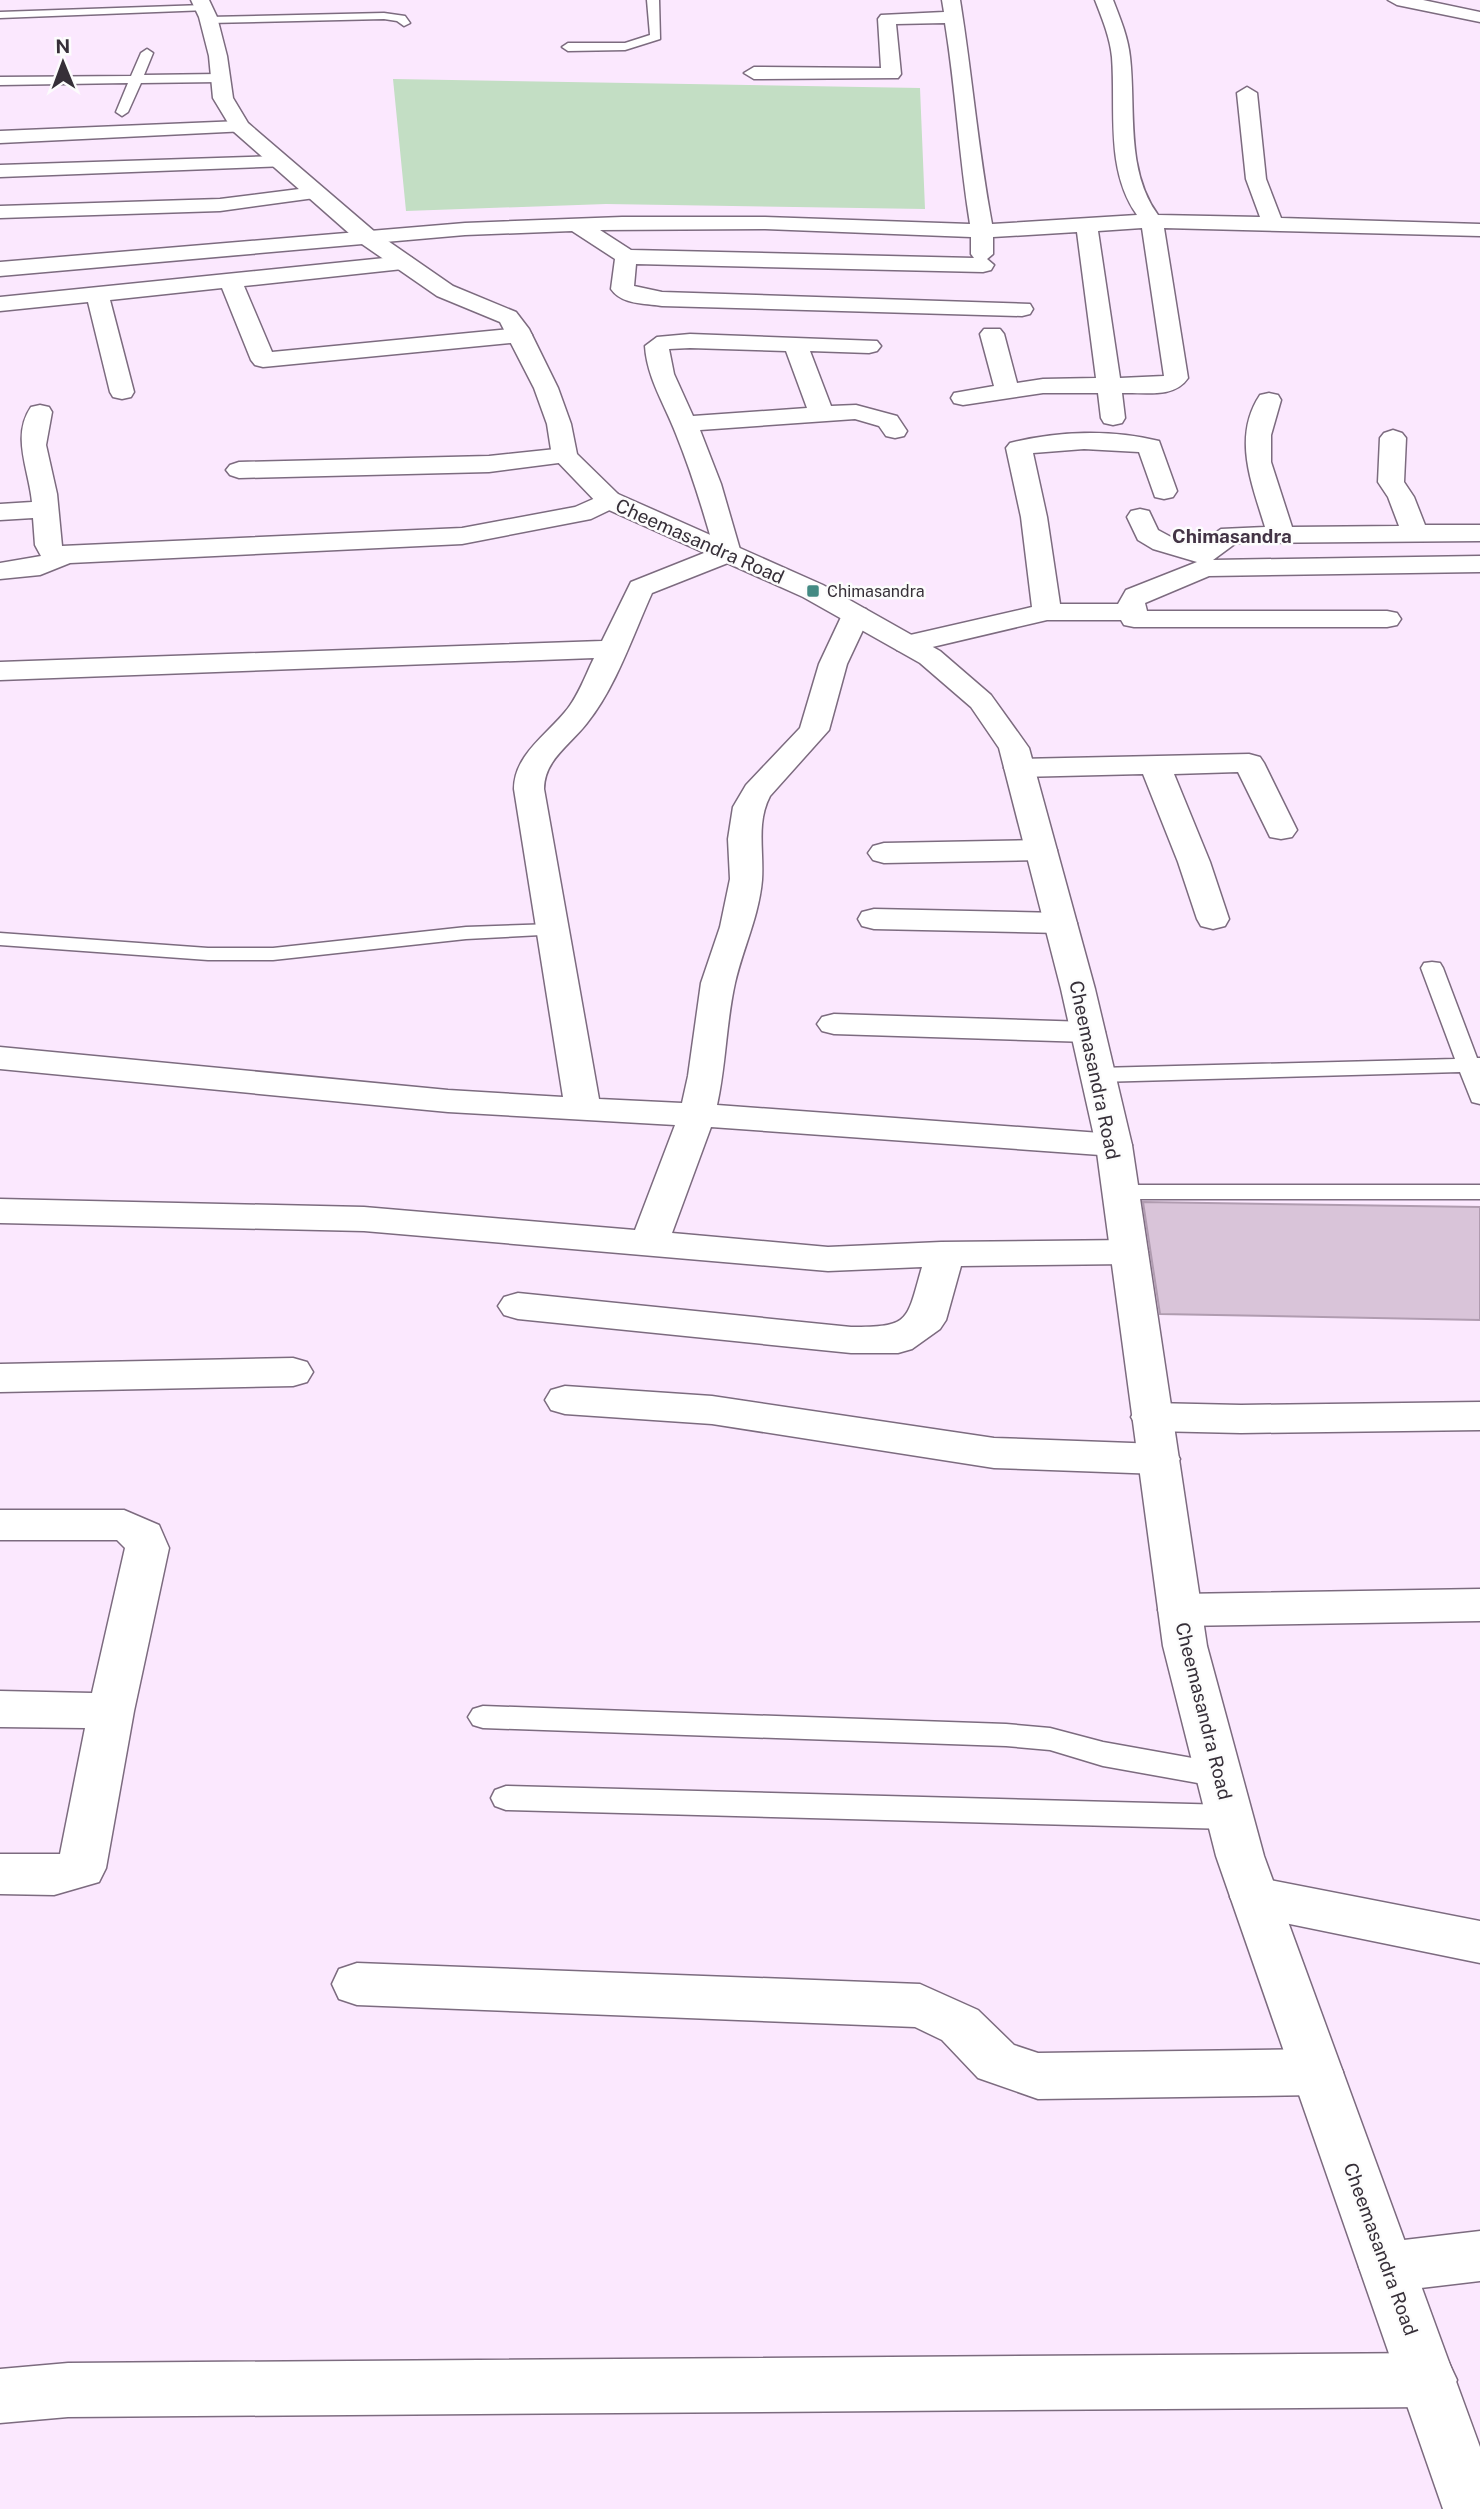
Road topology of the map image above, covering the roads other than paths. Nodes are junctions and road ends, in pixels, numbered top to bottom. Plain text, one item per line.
1 (653, 0) edge
2 (1104, 0) edge
3 (1396, 0) edge
4 (953, 8) edge
5 (204, 9) edge
6 (0, 15) edge
7 (1480, 18) edge
8 (404, 23) dead end
9 (568, 47) dead end
10 (147, 53) dead end
11 (754, 73) dead end
12 (219, 78) junction
13 (137, 79) junction
14 (0, 81) edge
15 (1247, 93) dead end
16 (122, 113) dead end
17 (240, 127) junction
18 (0, 137) edge
19 (280, 162) junction
20 (0, 171) edge
21 (315, 193) junction
22 (0, 212) edge
23 (1152, 221) junction
24 (1273, 224) junction
25 (577, 225) junction
26 (1083, 226) junction
27 (982, 230) junction
28 (1480, 230) edge
29 (367, 237) junction
30 (626, 257) junction
31 (404, 263) junction
32 (0, 270) edge
33 (231, 283) junction
34 (98, 296) junction
35 (0, 304) edge
36 (1022, 309) dead end
37 (992, 334) dead end
38 (520, 335) junction
39 (795, 344) junction
40 (869, 346) dead end
41 (1107, 386) junction
42 (1008, 391) junction
43 (122, 392) dead end
44 (963, 398) dead end
45 (1269, 400) dead end
46 (40, 412) dead end
47 (822, 414) junction
48 (1113, 418) dead end
49 (685, 424) junction
50 (895, 431) dead end
51 (1393, 438) dead end
52 (565, 456) junction
53 (239, 470) dead end
54 (1164, 491) dead end
55 (608, 500) junction
56 (44, 509) junction
57 (0, 512) edge
58 (1140, 517) dead end
59 (1480, 533) edge
60 (1281, 534) junction
61 (1415, 534) junction
62 (727, 553) junction
63 (65, 555) junction
64 (1204, 562) junction
65 (1480, 564) edge
66 (0, 571) edge
67 (1047, 612) junction
68 (1133, 612) junction
69 (856, 615) junction
70 (1387, 619) dead end
71 (907, 644) junction
72 (614, 649) junction
73 (0, 671) edge
74 (1155, 765) junction
75 (1019, 768) junction
76 (1281, 830) dead end
77 (1041, 850) junction
78 (884, 853) dead end
79 (874, 919) dead end
80 (1213, 919) dead end
81 (1060, 923) junction
82 (553, 930) junction
83 (0, 939) edge
84 (1432, 968) dead end
85 (834, 1024) dead end
86 (1088, 1031) junction
87 (0, 1058) edge
88 (1474, 1065) edge
89 (1098, 1075) junction
90 (1480, 1097) edge
91 (583, 1109) junction
92 (697, 1115) junction
93 (1114, 1144) junction
94 (1120, 1192) junction
95 (1480, 1192) edge
96 (0, 1211) edge
97 (649, 1244) junction
98 (1129, 1252) junction
99 (945, 1254) junction
100 (518, 1306) dead end
101 (293, 1372) dead end
102 (0, 1378) edge
103 (565, 1400) dead end
104 (1480, 1416) edge
105 (1152, 1417) junction
106 (1159, 1459) junction
107 (0, 1525) edge
108 (1480, 1605) edge
109 (1180, 1610) junction
110 (0, 1709) edge
111 (111, 1711) junction
112 (483, 1717) dead end
113 (1225, 1796) junction
114 (506, 1798) dead end
115 (0, 1874) edge
116 (1255, 1897) junction
117 (1480, 1942) edge
118 (356, 1984) dead end
119 (1317, 2072) junction
120 (1480, 2256) edge
121 (1387, 2267) junction
122 (1428, 2380) junction
123 (0, 2396) edge
124 (1473, 2509) edge

1 - 9 lane
2 - 23 street
3 - 7 street
4 - 11 street
4 - 27 street
5 - 6 lane
5 - 8 lane
5 - 12 street
10 - 13 lane
12 - 13 lane
12 - 17 street
13 - 14 lane
13 - 16 lane
15 - 24 street
17 - 18 street
17 - 19 street
19 - 20 street
19 - 21 street
21 - 22 street
21 - 29 street
23 - 24 street
23 - 26 street
23 - 41 street
24 - 28 street
25 - 27 street
25 - 29 street
25 - 30 street
26 - 27 street
26 - 41 street
27 - 30 street
29 - 31 street
29 - 32 street
30 - 36 street
31 - 33 street
31 - 38 street
33 - 34 street
33 - 38 street
34 - 35 street
34 - 43 street
37 - 42 street
38 - 52 street
39 - 40 street
39 - 47 street
39 - 49 street
41 - 42 street
41 - 48 street
42 - 44 street
45 - 60 street
46 - 56 street
47 - 49 street
47 - 50 street
49 - 62 street
51 - 61 street
52 - 53 street
52 - 55 street, Cheemasandra Road
54 - 67 street
55 - 62 street, Cheemasandra Road
55 - 63 street
56 - 57 street
56 - 63 street
58 - 64 street
59 - 61 street
60 - 61 street
60 - 64 street
62 - 69 street, Cheemasandra Road
62 - 72 street
63 - 66 street
64 - 65 street
64 - 68 street
67 - 68 street
67 - 71 street
68 - 70 street
69 - 71 street, Cheemasandra Road
69 - 92 street
71 - 75 street, Cheemasandra Road
72 - 73 street
72 - 82 street
74 - 75 street
74 - 76 street
74 - 80 street
75 - 77 street, Cheemasandra Road
77 - 78 street
77 - 81 street, Cheemasandra Road
79 - 81 street
81 - 86 street, Cheemasandra Road
82 - 83 lane
82 - 91 street
84 - 88 lane
85 - 86 street
86 - 89 street, Cheemasandra Road
87 - 91 street
88 - 89 lane
88 - 90 lane
89 - 93 street, Cheemasandra Road
91 - 92 street
92 - 93 street
92 - 97 street
93 - 94 street, Cheemasandra Road
94 - 95 lane
94 - 98 street, Cheemasandra Road
96 - 97 street
97 - 99 street
98 - 99 street
98 - 105 street, Cheemasandra Road
99 - 100 street
101 - 102 street
103 - 106 street
104 - 105 street
105 - 106 street, Cheemasandra Road
106 - 109 street, Cheemasandra Road
107 - 111 street
108 - 109 street
109 - 113 street, Cheemasandra Road
110 - 111 street
111 - 115 street
112 - 113 lane
113 - 114 lane
113 - 116 street, Cheemasandra Road
116 - 117 street
116 - 119 street, Cheemasandra Road
118 - 119 street
119 - 121 street, Cheemasandra Road
120 - 121 street
121 - 122 street, Cheemasandra Road
122 - 123 street
122 - 124 street, Cheemasandra Road

